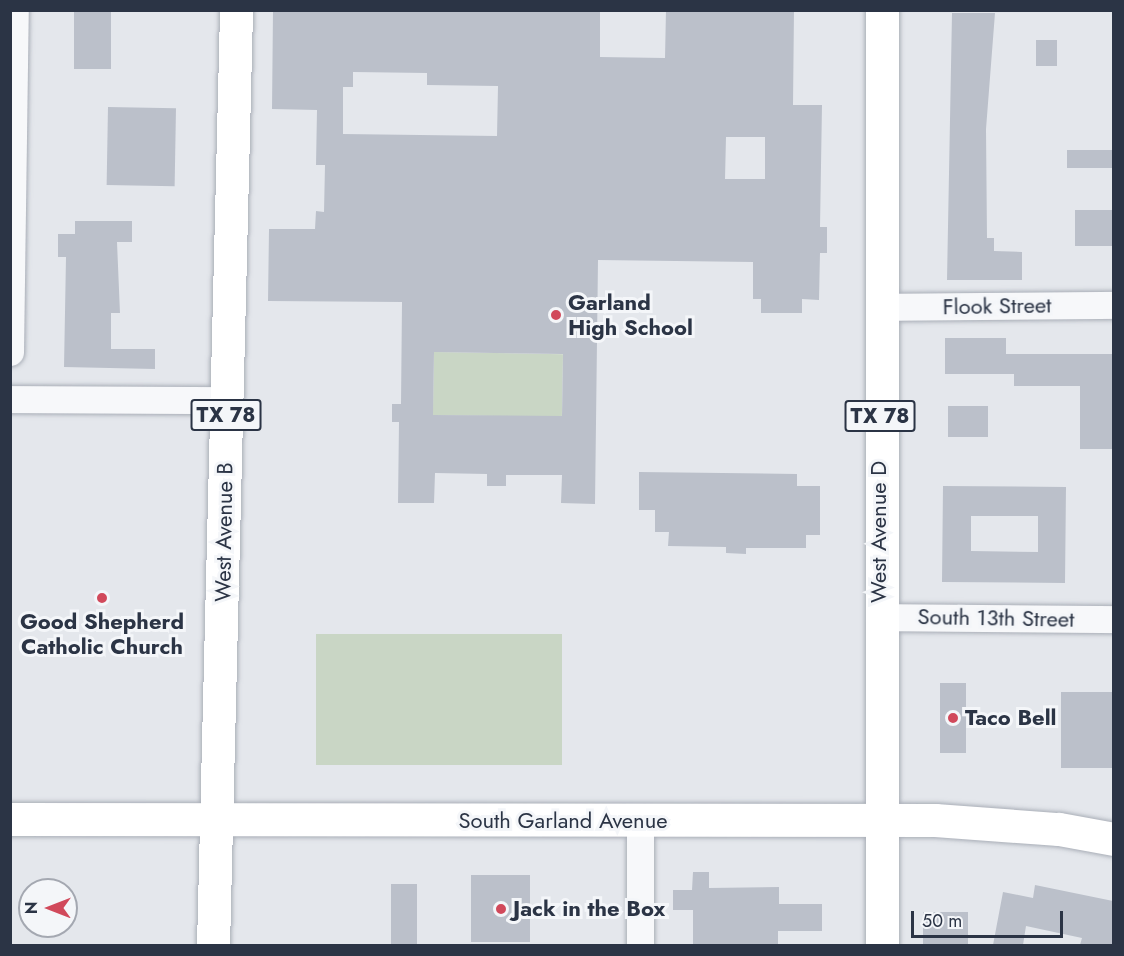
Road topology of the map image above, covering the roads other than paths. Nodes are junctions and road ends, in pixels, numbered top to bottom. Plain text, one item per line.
1 (15, 10) edge
2 (236, 10) edge
3 (882, 10) edge
4 (1113, 305) edge
5 (880, 307) junction
6 (10, 352) edge
7 (10, 399) edge
8 (226, 400) junction
9 (879, 617) junction
10 (1113, 619) edge
11 (10, 819) edge
12 (216, 819) junction
13 (881, 820) junction
14 (640, 821) junction
15 (1113, 839) edge
16 (213, 945) edge
17 (640, 945) edge
18 (882, 945) edge

1 - 6 street
2 - 8 main road, West Avenue B / TX 78
3 - 5 main road, West Avenue D / TX 78
4 - 5 street, Flook Street
5 - 9 main road, West Avenue D / TX 78
7 - 8 street
8 - 12 main road, West Avenue B / TX 78
9 - 10 street, South 13th Street
9 - 13 main road, West Avenue D / TX 78
11 - 12 main road, South Garland Avenue
12 - 14 main road, South Garland Avenue
12 - 16 main road, West Avenue B / TX 78
13 - 14 main road, South Garland Avenue
13 - 15 main road, South Garland Avenue
13 - 18 main road, West Avenue D
14 - 17 street

